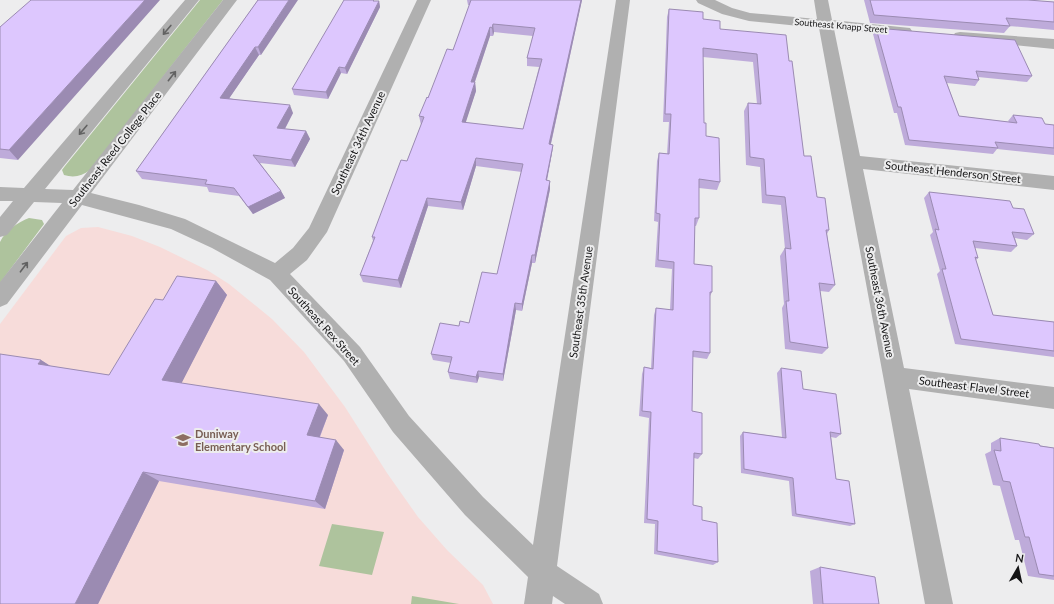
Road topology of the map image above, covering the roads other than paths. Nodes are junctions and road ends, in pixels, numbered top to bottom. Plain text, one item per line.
1 (192, 0) edge
2 (230, 0) edge
3 (424, 0) edge
4 (623, 0) edge
5 (703, 0) edge
6 (821, 0) edge
7 (826, 24) junction
8 (920, 32) edge
9 (944, 34) edge
10 (1054, 44) edge
11 (852, 162) junction
12 (1054, 183) edge
13 (0, 194) edge
14 (29, 195) junction
15 (77, 198) junction
16 (0, 230) edge
17 (277, 274) junction
18 (0, 298) edge
19 (894, 377) junction
20 (1054, 398) edge
21 (542, 572) junction
22 (538, 604) edge
23 (589, 604) edge
24 (939, 604) edge

1 -> 14 street
15 -> 2 street, Southeast Reed College Place
3 - 17 street, Southeast 34th Avenue
4 - 21 street, Southeast 35th Avenue
5 - 7 street, Southeast Knapp Street
6 - 7 street, Southeast 36th Avenue
7 - 8 street, Southeast Knapp Street
7 - 11 street, Southeast 36th Avenue
9 - 10 street
11 - 12 street, Southeast Henderson Street
11 - 19 street, Southeast 36th Avenue
13 - 14 street, Southeast Rex Street
14 - 15 street, Southeast Rex Street
14 - 16 street
15 - 17 street, Southeast Rex Street
18 -> 15 street, Southeast Reed College Place
17 - 21 street, Southeast Rex Street
19 - 20 street, Southeast Flavel Street
19 - 24 street, Southeast 36th Avenue
21 - 22 street, Southeast 35th Avenue
21 - 23 street, Southeast Rex Street

